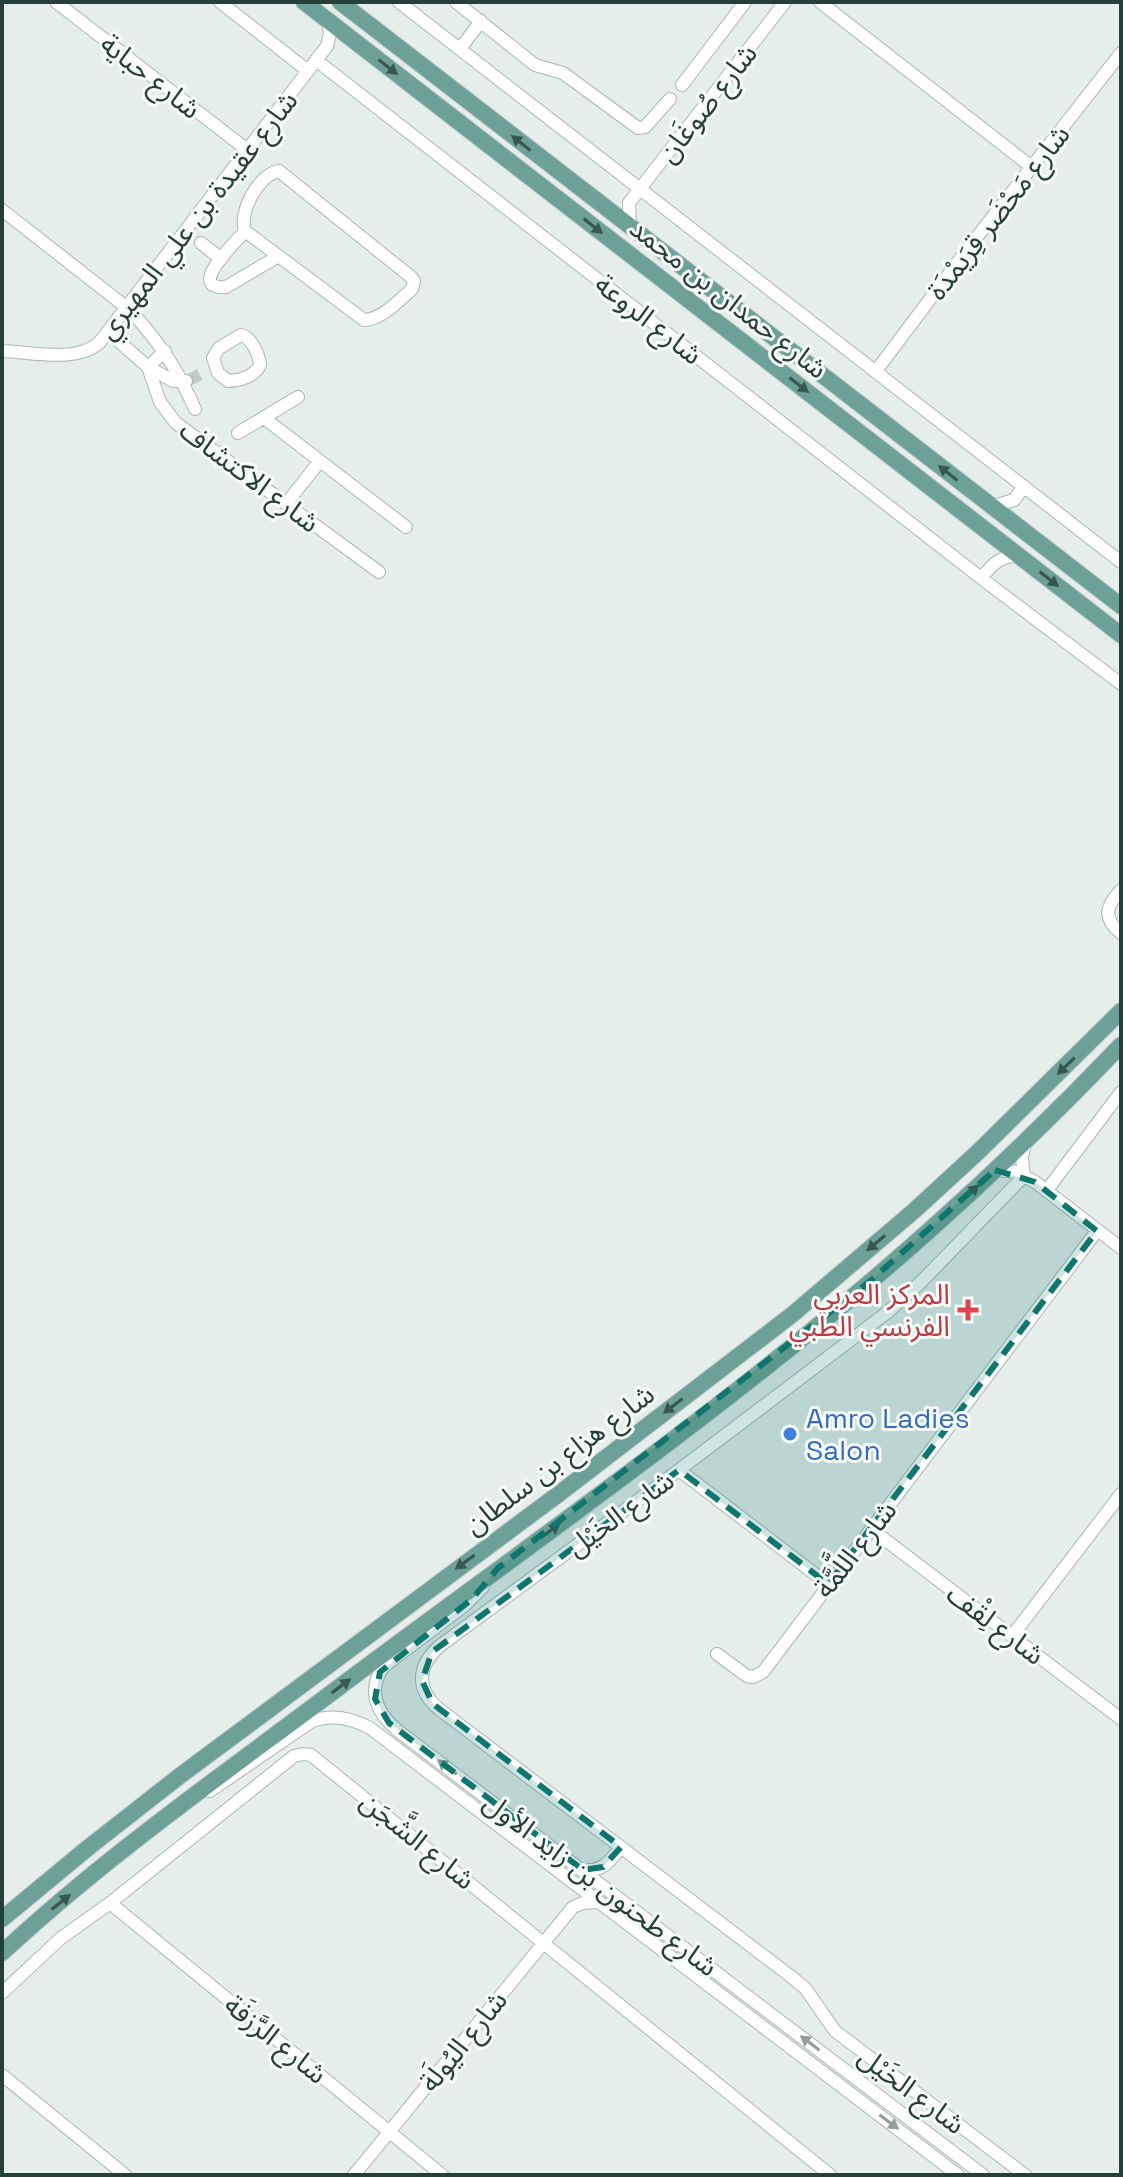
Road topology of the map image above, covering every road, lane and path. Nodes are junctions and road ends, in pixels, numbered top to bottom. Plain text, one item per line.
1 (56, 2) edge
2 (220, 2) edge
3 (304, 2) edge
4 (340, 2) edge
5 (399, 2) edge
6 (456, 2) edge
7 (745, 2) edge
8 (785, 2) edge
9 (820, 2) edge
10 (328, 21) junction
11 (481, 21) junction
12 (350, 38) junction
13 (327, 46) junction
14 (460, 49) junction
15 (1121, 53) edge
16 (312, 65) junction
17 (682, 85) dead end
18 (670, 99) dead end
19 (246, 149) junction
20 (1033, 168) junction
21 (640, 189) junction
22 (629, 203) junction
23 (605, 207) junction
24 (2, 210) edge
25 (630, 226) junction
26 (245, 231) junction
27 (193, 236) junction
28 (277, 257) junction
29 (221, 259) junction
30 (126, 307) junction
31 (138, 319) dead end
32 (108, 332) junction
33 (2, 351) edge
34 (165, 351) junction
35 (148, 367) junction
36 (215, 368) dead end
37 (876, 371) junction
38 (191, 379) junction
39 (298, 397) dead end
40 (195, 409) dead end
41 (264, 418) junction
42 (238, 433) dead end
43 (320, 461) junction
44 (1024, 486) junction
45 (1014, 500) junction
46 (286, 504) junction
47 (991, 507) junction
48 (1013, 522) junction
49 (406, 527) dead end
50 (993, 536) junction
51 (1020, 556) junction
52 (1121, 562) edge
53 (994, 563) junction
54 (379, 572) dead end
55 (981, 578) junction
56 (1121, 606) edge
57 (1121, 635) edge
58 (1121, 684) edge
59 (1121, 890) edge
60 (1121, 933) edge
61 (1121, 1011) edge
62 (1121, 1045) edge
63 (1121, 1092) edge
64 (1026, 1139) junction
65 (995, 1170) junction
66 (1024, 1176) junction
67 (1047, 1190) junction
68 (1097, 1231) junction
69 (1121, 1248) edge
70 (679, 1470) junction
71 (1121, 1494) edge
72 (871, 1529) junction
73 (498, 1568) junction
74 (828, 1584) junction
75 (1012, 1636) junction
76 (717, 1654) dead end
77 (1121, 1719) edge
78 (189, 1800) junction
79 (621, 1847) junction
80 (609, 1863) junction
81 (583, 1870) junction
82 (572, 1882) junction
83 (610, 1891) junction
84 (598, 1902) junction
85 (110, 1903) junction
86 (573, 1907) junction
87 (2, 1919) edge
88 (544, 1942) junction
89 (2, 1953) edge
90 (2, 1993) edge
91 (2, 2075) edge
92 (389, 2132) junction
93 (117, 2173) edge
94 (824, 2173) edge
95 (354, 2175) edge
96 (442, 2175) edge
97 (958, 2175) edge
98 (983, 2175) edge
99 (1025, 2175) edge

1 - 19 street, شارع حباية
2 - 16 street, شارع الروعة
3 - 10 main road, شارع حمدان بن محمد
23 -> 4 main road, شارع حمدان بن محمد
5 - 14 street
6 - 11 street
7 - 17 street
8 - 21 street, شارع صُوغَان
9 - 20 street
10 - 12 main road, شارع حمدان بن محمد
10 - 13 street
11 - 14 street
11 - 18 street
12 - 13 street
12 -> 50 main road, شارع حمدان بن محمد
13 - 16 street, شارع عقيدة بن علي المهيري
14 - 21 street
15 - 20 street, شارع مَحْضَر قِرَيمْدَة
16 - 19 street, شارع عقيدة بن علي المهيري
16 - 55 street, شارع الروعة
19 - 27 street, شارع عقيدة بن علي المهيري
20 - 37 street, شارع مَحْضَر قِرَيمْدَة
21 - 22 street, شارع صُوغَان
21 - 37 street
22 - 23 street
22 - 25 street
23 - 25 main road, شارع حمدان بن محمد
24 - 30 street
47 -> 25 main road, شارع حمدان بن محمد
26 - 28 street
26 - 28 street
26 - 29 street
27 - 29 street
27 - 30 street, شارع عقيدة بن علي المهيري
28 - 29 street
30 - 32 street, شارع عقيدة بن علي المهيري
31 - 34 street
32 - 33 street, شارع عقيدة بن علي المهيري
32 - 35 street, شارع الاكتشاف
34 - 35 street
34 - 38 street
35 - 38 street
35 - 46 street, شارع الاكتشاف
36 - 38 street
37 - 44 street
38 - 40 street
39 - 41 street
41 - 42 street
41 - 43 street
43 - 46 street
43 - 49 street
44 - 45 street
44 - 52 street
45 - 47 street
45 - 48 street
46 - 54 street, شارع الاكتشاف
47 - 48 main road, شارع حمدان بن محمد
48 - 56 main road, شارع حمدان بن محمد
50 - 51 main road, شارع حمدان بن محمد
50 - 53 street
51 - 53 street
51 -> 57 main road, شارع حمدان بن محمد
53 - 55 street
55 - 58 street, شارع الروعة
59 - 60 street
61 -> 87 main road, شارع هزاع بن سلطان
62 - 64 main road, شارع هزاع بن سلطان
63 - 67 street
64 - 65 main road, شارع هزاع بن سلطان
64 - 66 street
65 - 66 street
73 -> 65 main road, شارع هزاع بن سلطان
66 - 67 street
66 - 70 street, شارع الخَيْل
67 - 68 street
68 - 69 street
68 - 72 street, شارع اللَّمَّة
70 - 74 street
70 - 79 street, شارع الخَيْل
71 - 75 street
72 - 74 street, شارع اللَّمَّة
72 - 75 street, شارع لِقْف
78 -> 73 main road, شارع هزاع بن سلطان
81 -> 73 street, شارع طحنون بن زايد الأول
74 - 76 street, شارع اللَّمَّة
75 - 77 street, شارع لِقْف
78 - 82 street, شارع طحنون بن زايد الأول
89 -> 78 main road, شارع هزاع بن سلطان
79 - 80 street
79 - 99 street, شارع الخَيْل
80 - 81 street
80 - 83 street
81 - 83 street, شارع طحنون بن زايد الأول
82 - 84 street, شارع طحنون بن زايد الأول
82 - 86 street
98 -> 83 street, شارع طحنون بن زايد الأول
84 - 86 street
84 -> 97 street, شارع طحنون بن زايد الأول
85 - 88 street, شارع الشَّجَن
85 - 90 street, شارع الشَّجَن
85 - 92 street, شارع الرَّزفَة
86 - 88 street, شارع اليُولَة
88 - 92 street, شارع اليُولَة
88 - 94 street, شارع الشَّجَن
91 - 93 street
92 - 95 street, شارع اليُولَة
92 - 96 street, شارع الرَّزفَة

